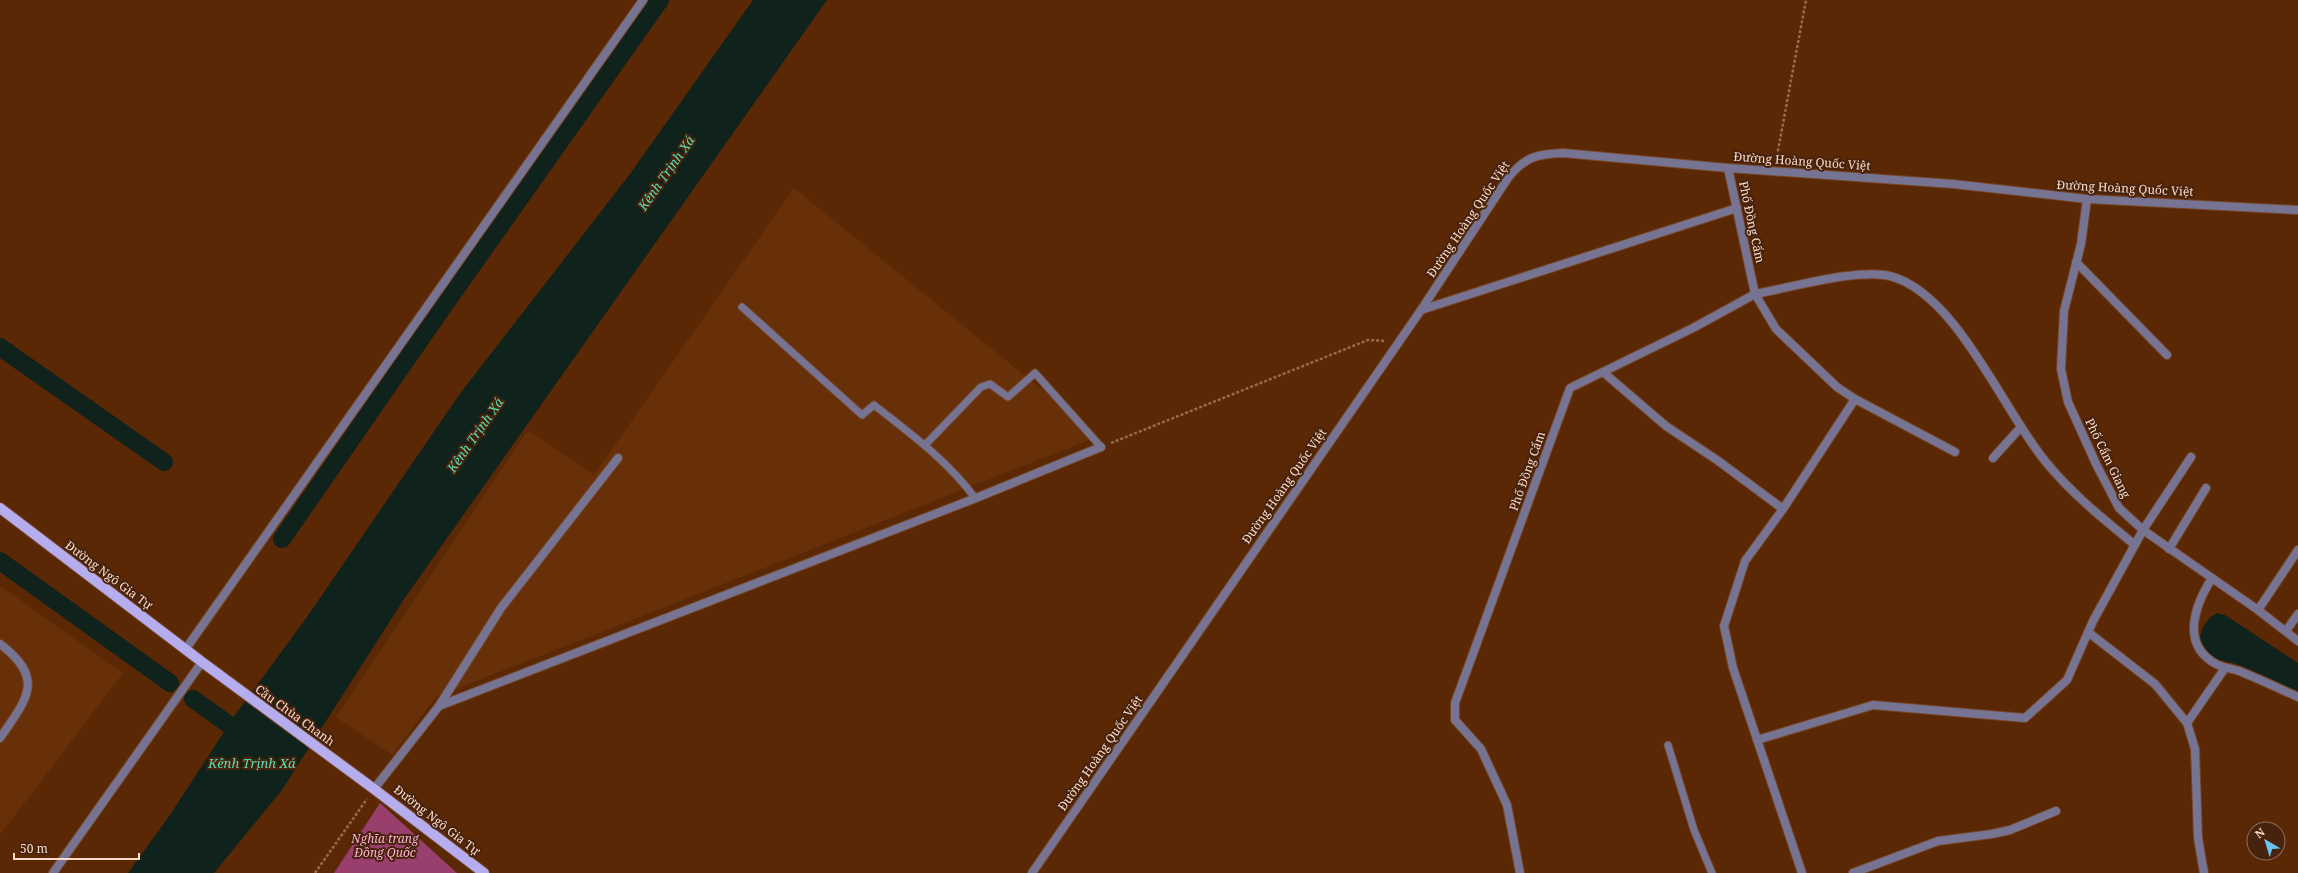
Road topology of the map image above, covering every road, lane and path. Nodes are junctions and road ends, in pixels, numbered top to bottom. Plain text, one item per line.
1 (643, 0) edge
2 (1806, 0) edge
3 (1728, 168) junction
4 (1774, 170) junction
5 (2087, 199) junction
6 (1737, 208) junction
7 (2298, 210) edge
8 (2076, 262) junction
9 (1755, 294) junction
10 (742, 307) dead end
11 (1421, 310) junction
12 (1398, 343) junction
13 (2167, 355) dead end
14 (1603, 372) junction
15 (1855, 399) junction
16 (2021, 427) junction
17 (925, 445) junction
18 (1101, 447) junction
19 (1955, 452) dead end
20 (2191, 457) dead end
21 (618, 458) dead end
22 (1993, 458) dead end
23 (2206, 488) dead end
24 (975, 498) junction
25 (0, 508) edge
26 (1783, 509) junction
27 (2143, 530) junction
28 (2135, 545) junction
29 (2169, 549) junction
30 (2298, 550) edge
31 (2212, 578) junction
32 (2258, 610) junction
33 (2298, 614) edge
34 (2286, 631) junction
35 (2088, 632) junction
36 (2298, 641) edge
37 (0, 644) edge
38 (185, 650) junction
39 (202, 662) junction
40 (2225, 668) junction
41 (2298, 697) edge
42 (439, 706) junction
43 (2187, 723) junction
44 (0, 738) edge
45 (1757, 740) junction
46 (1668, 745) dead end
47 (374, 789) junction
48 (2056, 811) dead end
49 (52, 873) edge
50 (315, 873) edge
51 (484, 873) edge
52 (1032, 873) edge
53 (1520, 873) edge
54 (1712, 873) edge
55 (1802, 873) edge
56 (1853, 873) edge
57 (2202, 873) edge

1 - 38 street
2 - 4 path
3 - 4 street, Đường Hoàng Quốc Việt
3 - 6 street, Phố Đồng Cẩm
3 - 11 street, Đường Hoàng Quốc Việt
4 - 5 street, Đường Hoàng Quốc Việt
5 - 7 street, Đường Hoàng Quốc Việt
5 - 8 street, Phố Cẩm Giang
6 - 9 street, Phố Đồng Cẩm
6 - 11 street
8 - 13 street
8 - 27 street, Phố Cẩm Giang
9 - 14 street, Phố Đồng Cẩm
9 - 15 street
9 - 16 street
10 - 17 lane
11 - 12 street, Đường Hoàng Quốc Việt
12 - 18 path
12 - 52 street, Đường Hoàng Quốc Việt
14 - 26 street
14 - 53 street, Phố Đồng Cẩm
15 - 19 street
15 - 26 street
16 - 22 street
16 - 28 street
17 - 18 lane
17 - 24 lane
18 - 24 street
20 - 27 street
21 - 42 street
23 - 29 street
24 - 42 street
25 - 38 main road, Đường Ngô Gia Tự
26 - 45 street
27 - 28 street
27 - 29 street, Phố Cẩm Giang
28 - 35 street
29 - 31 street, Phố Cẩm Giang
30 - 32 street
31 - 32 street, Phố Cẩm Giang
31 - 40 street
32 - 34 street, Phố Cẩm Giang
33 - 34 street
34 - 36 street, Phố Cẩm Giang
35 - 43 street
35 - 45 street
37 - 44 street
38 - 39 main road, Đường Ngô Gia Tự
39 - 47 main road, Cầu Chùa Chanh
39 - 49 street
40 - 41 street
40 - 43 street
42 - 47 street
43 - 57 street
45 - 55 street
46 - 54 lane
47 - 50 path
47 - 51 main road, Đường Ngô Gia Tự
48 - 56 street

